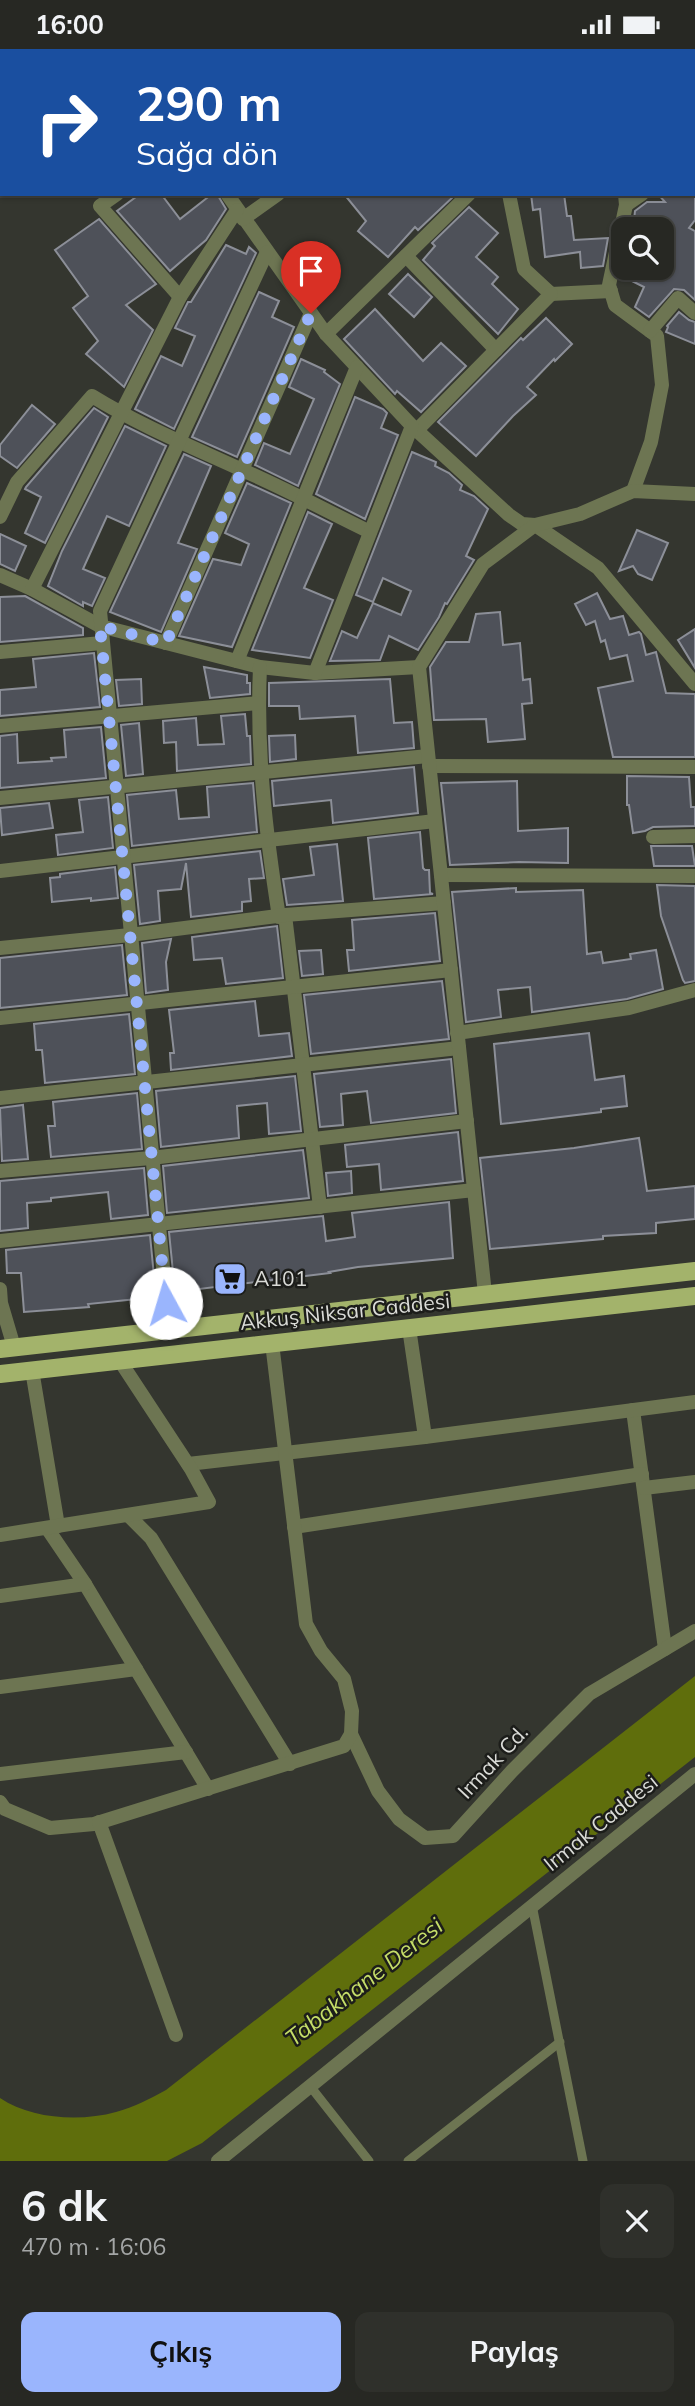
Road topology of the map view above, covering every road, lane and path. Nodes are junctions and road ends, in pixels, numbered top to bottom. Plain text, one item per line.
1 (114, 196) edge
2 (228, 196) edge
3 (274, 196) edge
4 (467, 196) edge
5 (509, 196) edge
6 (626, 199) edge
7 (240, 214) junction
8 (267, 252) junction
9 (406, 256) junction
10 (611, 291) junction
11 (551, 294) junction
12 (180, 297) junction
13 (311, 313) junction
14 (695, 313) edge
15 (650, 331) junction
16 (326, 334) junction
17 (496, 350) junction
18 (357, 367) junction
19 (121, 414) junction
20 (414, 428) junction
21 (180, 443) junction
22 (242, 469) junction
23 (633, 491) junction
24 (695, 494) edge
25 (303, 499) junction
26 (0, 517) edge
27 (535, 525) junction
28 (370, 532) junction
29 (0, 575) edge
30 (33, 589) junction
31 (100, 626) junction
32 (102, 643) junction
33 (166, 643) junction
34 (0, 652) edge
35 (237, 661) junction
36 (260, 667) junction
37 (419, 667) junction
38 (314, 673) junction
39 (695, 684) edge
40 (258, 703) junction
41 (109, 715) junction
42 (0, 726) edge
43 (429, 761) junction
44 (695, 767) edge
45 (260, 773) junction
46 (116, 787) junction
47 (0, 798) edge
48 (435, 821) junction
49 (695, 836) edge
50 (653, 838) dead end
51 (267, 841) junction
52 (122, 857) junction
53 (0, 871) edge
54 (441, 875) junction
55 (695, 876) edge
56 (444, 903) junction
57 (282, 916) junction
58 (130, 935) junction
59 (0, 948) edge
60 (451, 970) junction
61 (295, 987) junction
62 (695, 990) edge
63 (136, 1003) junction
64 (0, 1018) edge
65 (458, 1041) junction
66 (304, 1065) junction
67 (144, 1082) junction
68 (0, 1098) edge
69 (467, 1121) junction
70 (312, 1139) junction
71 (151, 1157) junction
72 (0, 1171) edge
73 (474, 1190) junction
74 (320, 1207) junction
75 (158, 1224) junction
76 (0, 1241) edge
77 (695, 1271) edge
78 (0, 1289) edge
79 (485, 1294) junction
80 (695, 1296) edge
81 (409, 1328) junction
82 (169, 1330) junction
83 (272, 1343) junction
84 (7, 1348) edge
85 (120, 1360) junction
86 (32, 1370) junction
87 (0, 1374) edge
88 (695, 1402) edge
89 (633, 1410) junction
90 (425, 1437) junction
91 (284, 1454) junction
92 (188, 1464) junction
93 (643, 1481) junction
94 (695, 1482) edge
95 (128, 1515) junction
96 (52, 1527) junction
97 (294, 1527) junction
98 (0, 1535) edge
99 (85, 1584) junction
100 (0, 1596) edge
101 (695, 1631) edge
102 (665, 1649) junction
103 (136, 1669) junction
104 (0, 1687) edge
105 (351, 1734) junction
106 (186, 1752) junction
107 (290, 1763) junction
108 (0, 1774) edge
109 (695, 1774) edge
110 (208, 1789) junction
111 (0, 1803) edge
112 (99, 1822) junction
113 (532, 1905) junction
114 (176, 2035) dead end
115 (559, 2042) junction
116 (310, 2086) junction
117 (218, 2161) edge
118 (369, 2161) edge
119 (408, 2161) edge
120 (583, 2161) edge

1 - 12 street
2 - 7 street
3 - 7 street
4 - 9 street
5 - 11 street
6 - 10 street
7 - 8 street
7 - 12 street
8 - 13 street
8 - 21 street
9 - 16 street
9 - 17 street
10 - 11 street
10 - 15 street
11 - 17 street
12 - 19 street
13 - 16 street
13 - 22 street
14 - 15 street
15 - 23 street
16 - 18 street
17 - 20 street
18 - 20 street
18 - 25 street
19 - 21 street
19 - 26 street
19 - 30 street
20 - 27 street
20 - 28 street
21 - 22 street
21 - 31 street
22 - 25 street
22 - 33 street
23 - 24 street
23 - 27 street
25 - 28 street
25 - 35 street
27 - 37 street
27 - 39 street
28 - 38 street
29 - 30 street
30 - 31 street
31 - 32 street
31 - 33 street
32 - 34 street
32 - 41 street
33 - 35 street
35 - 36 street
36 - 38 street
36 - 40 street
37 - 38 street
37 - 43 street
40 - 41 street
40 - 45 street
41 - 42 street
41 - 46 street
43 - 44 street
43 - 45 street
43 - 48 street
45 - 46 street
45 - 51 street
46 - 47 street
46 - 52 street
48 - 51 street
48 - 54 street
49 - 50 street
51 - 52 street
51 - 57 street
52 - 53 street
52 - 58 street
54 - 55 street
54 - 56 street
56 - 57 street
56 - 60 street
57 - 58 street
57 - 61 street
58 - 59 street
58 - 63 street
60 - 61 street
60 - 65 street
61 - 63 street
61 - 66 street
62 - 65 street
63 - 64 street
63 - 67 street
65 - 66 street
65 - 69 street
66 - 67 street
66 - 70 street
67 - 68 street
67 - 71 street
69 - 70 street
69 - 73 street
70 - 71 street
70 - 74 street
71 - 72 street
71 - 75 street
73 - 74 street
73 - 79 street
74 - 75 street
75 - 76 street
75 - 82 street
77 - 79 main road, Akkuş Niksar Caddesi
78 - 84 street
79 - 82 main road, Akkuş Niksar Caddesi
80 - 81 main road, Akkuş Niksar Caddesi
81 - 83 main road, Akkuş Niksar Caddesi
81 - 90 street
82 - 84 main road, Akkuş Niksar Caddesi
83 - 85 main road, Akkuş Niksar Caddesi
83 - 91 street
85 - 86 main road, Akkuş Niksar Caddesi
85 - 92 street
86 - 87 main road, Akkuş Niksar Caddesi
86 - 96 street
88 - 89 street
89 - 90 street
89 - 93 street
90 - 91 street
91 - 92 street
91 - 97 street
92 - 95 street
93 - 94 street
93 - 97 street
93 - 102 street
95 - 96 street
95 - 107 street
96 - 98 street
96 - 99 street
97 - 105 street
99 - 100 street
99 - 103 street
101 - 102 street, Irmak Cd.
102 - 105 street, Irmak Cd.
103 - 104 street
103 - 106 street
105 - 107 street
106 - 108 street
106 - 110 street
107 - 110 street
109 - 113 street, Irmak Caddesi
110 - 112 street
111 - 112 street
112 - 114 street
113 - 115 lane
113 - 116 street
115 - 119 lane
115 - 120 lane
116 - 117 street
116 - 118 lane

